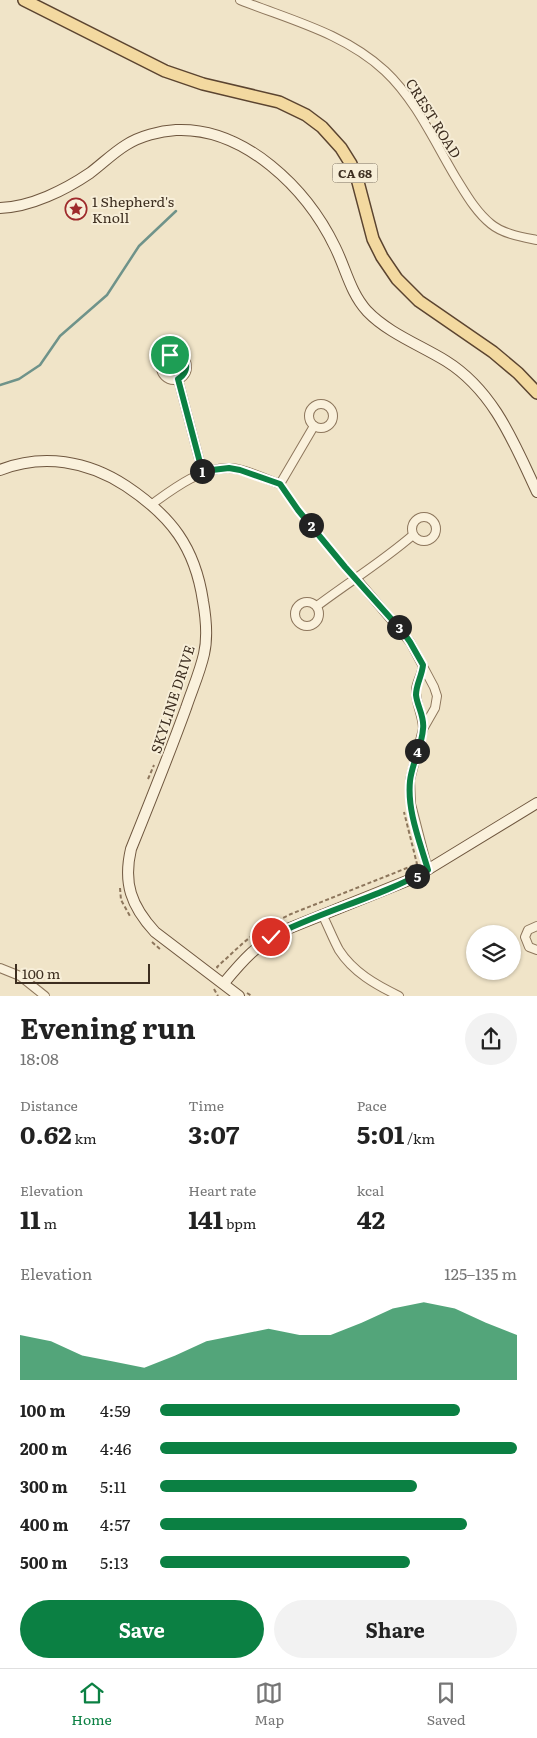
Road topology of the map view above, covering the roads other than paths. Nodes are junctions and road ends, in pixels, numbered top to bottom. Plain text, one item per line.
1 (24, 0) edge
2 (240, 0) edge
3 (0, 208) edge
4 (537, 240) edge
5 (178, 379) dead end
6 (537, 393) edge
7 (314, 426) dead end
8 (0, 470) edge
9 (203, 474) junction
10 (537, 492) edge
11 (152, 504) junction
12 (413, 535) dead end
13 (355, 577) junction
14 (317, 606) dead end
15 (423, 665) junction
16 (424, 729) junction
17 (537, 803) edge
18 (428, 870) junction
19 (322, 914) junction
20 (537, 926) edge
21 (537, 950) edge
22 (0, 968) edge
23 (224, 983) junction
24 (45, 996) edge
25 (239, 996) edge
26 (399, 996) edge

1 - 6 main road, CA 68
2 - 4 street, CREST ROAD
3 - 10 street
5 - 9 street
7 - 9 street
8 - 11 street, SKYLINE DRIVE
9 - 11 street
11 - 23 street, SKYLINE DRIVE
12 - 13 street
13 - 14 street
13 - 15 street
15 - 16 street
15 - 16 street
16 - 18 street
17 - 18 street
18 - 19 street
19 - 23 street
19 - 26 street
20 - 21 street
22 - 24 street
23 - 25 street, SKYLINE DRIVE

